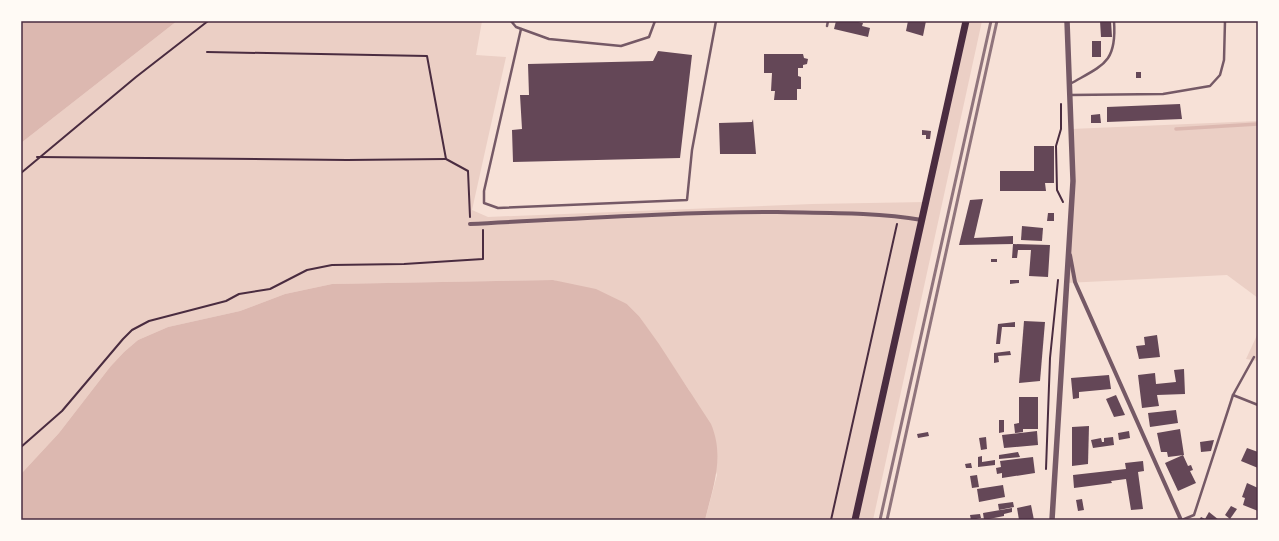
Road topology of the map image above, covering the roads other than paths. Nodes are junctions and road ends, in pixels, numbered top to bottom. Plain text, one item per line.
1 (511, 21) edge
2 (655, 21) edge
3 (716, 21) edge
4 (828, 21) edge
5 (966, 21) edge
6 (1067, 21) edge
7 (1114, 21) edge
8 (1225, 21) edge
9 (827, 26) dead end
10 (521, 29) junction
11 (1069, 85) junction
12 (1070, 95) junction
13 (922, 220) junction
14 (470, 224) road end
15 (1069, 247) junction
16 (1254, 357) dead end
17 (1233, 395) junction
18 (1258, 405) edge
19 (855, 520) edge
20 (1052, 520) edge
21 (1182, 520) edge

1 - 10 lane
2 - 10 lane
3 - 10 lane
4 - 9 lane
5 - 13 main road
6 - 11 street
7 - 11 lane
8 - 12 lane
11 - 12 street
12 - 15 street
13 - 14 street
13 - 19 main road
15 - 20 street
15 - 21 street
16 - 17 lane
17 - 18 lane
17 - 21 lane

